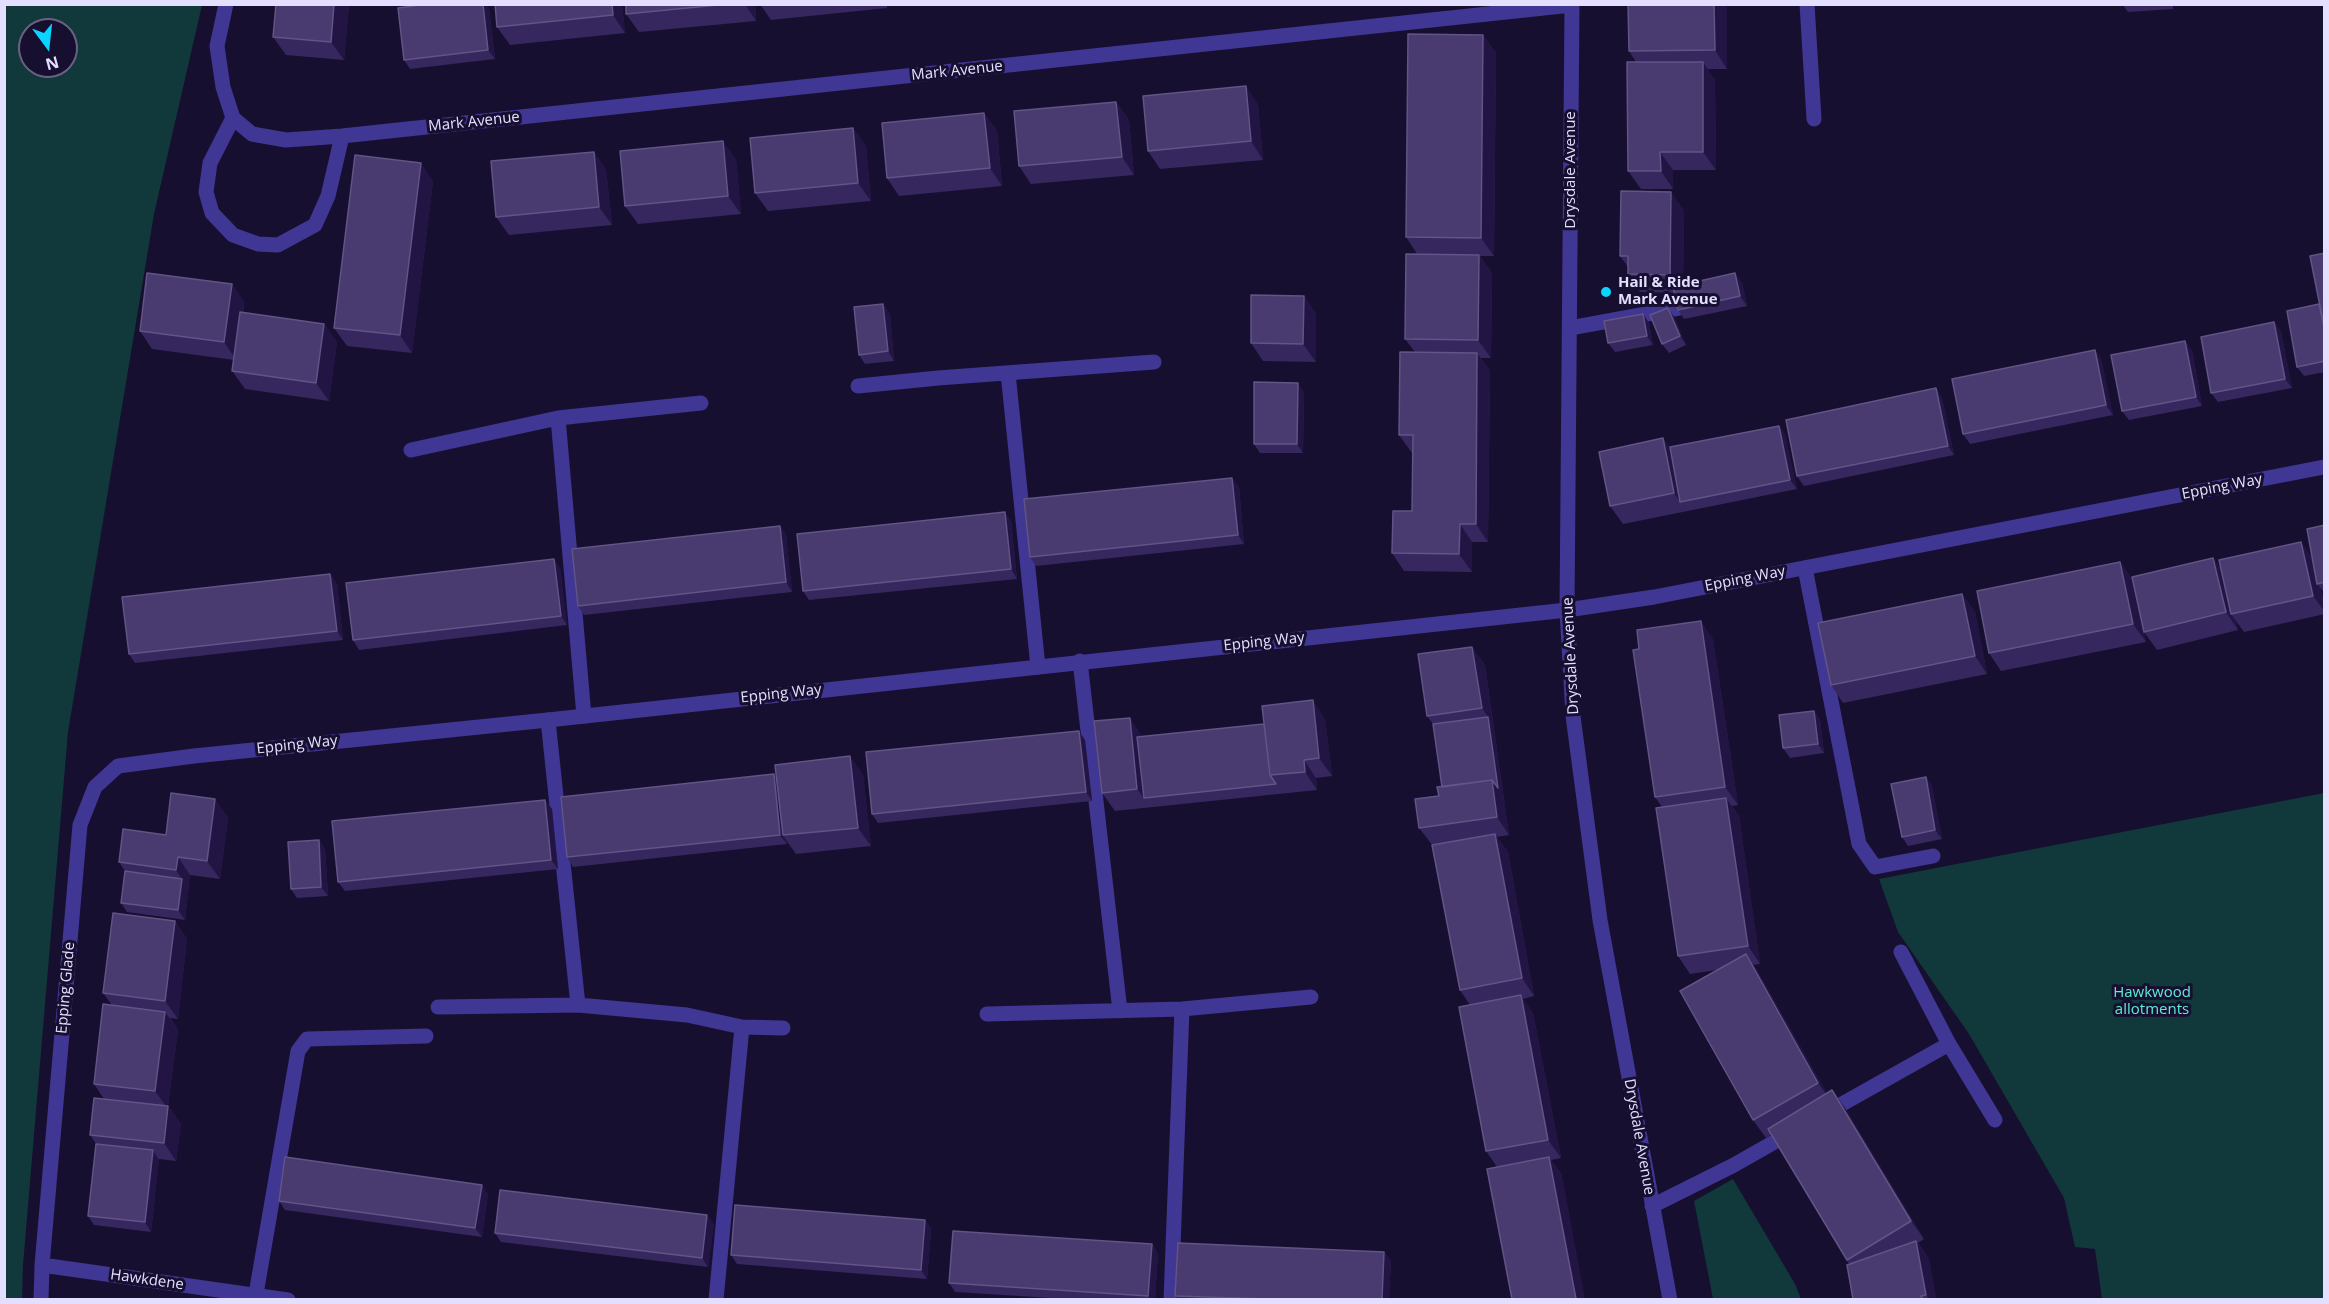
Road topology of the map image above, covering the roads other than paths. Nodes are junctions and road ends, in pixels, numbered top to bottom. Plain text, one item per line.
1 (226, 4) edge
2 (1807, 4) edge
3 (1572, 5) edge
4 (233, 118) junction
5 (1814, 119) dead end
6 (342, 136) junction
7 (1679, 308) edge
8 (1570, 328) junction
9 (1154, 362) dead end
10 (1008, 373) junction
11 (858, 386) dead end
12 (701, 403) dead end
13 (558, 418) junction
14 (411, 450) dead end
15 (2325, 467) edge
16 (1805, 568) junction
17 (1567, 610) junction
18 (1080, 661) junction
19 (1038, 667) junction
20 (584, 716) junction
21 (548, 720) junction
22 (194, 756) joint
23 (1933, 856) dead end
24 (1901, 952) dead end
25 (1311, 998) dead end
26 (578, 1005) junction
27 (438, 1007) dead end
28 (1182, 1010) junction
29 (1120, 1011) junction
30 (987, 1014) dead end
31 (742, 1027) junction
32 (783, 1028) dead end
33 (426, 1036) dead end
34 (1949, 1044) junction
35 (1995, 1120) dead end
36 (1652, 1206) junction
37 (42, 1265) junction
38 (256, 1294) junction
39 (41, 1299) edge
40 (288, 1299) edge
41 (716, 1299) edge
42 (1171, 1299) edge
43 (1670, 1299) edge

1 - 4 street
2 - 5 street
3 - 6 street, Mark Avenue
3 - 8 street, Drysdale Avenue
4 - 6 street, Mark Avenue
4 - 6 street
7 - 8 street
8 - 17 street, Drysdale Avenue
9 - 10 street
10 - 11 street
10 - 19 street
12 - 13 street
13 - 14 street
13 - 20 street
15 - 16 street, Epping Way
16 - 17 street, Epping Way
16 - 23 street
17 - 18 street, Epping Way
17 - 36 street, Drysdale Avenue
18 - 19 street, Epping Way
18 - 29 street
19 - 20 street, Epping Way
20 - 21 street, Epping Way
21 - 22 street, Epping Way
21 - 26 street
22 - 37 street, Epping Glade
24 - 34 street
25 - 28 street
26 - 27 street
26 - 31 street
28 - 29 street
28 - 42 street
29 - 30 street
31 - 32 street
31 - 41 street
33 - 38 street
34 - 35 street
34 - 36 street
36 - 43 street, Drysdale Avenue
37 - 38 street, Hawkdene
37 - 39 street, Epping Glade
38 - 40 street, Hawkdene

